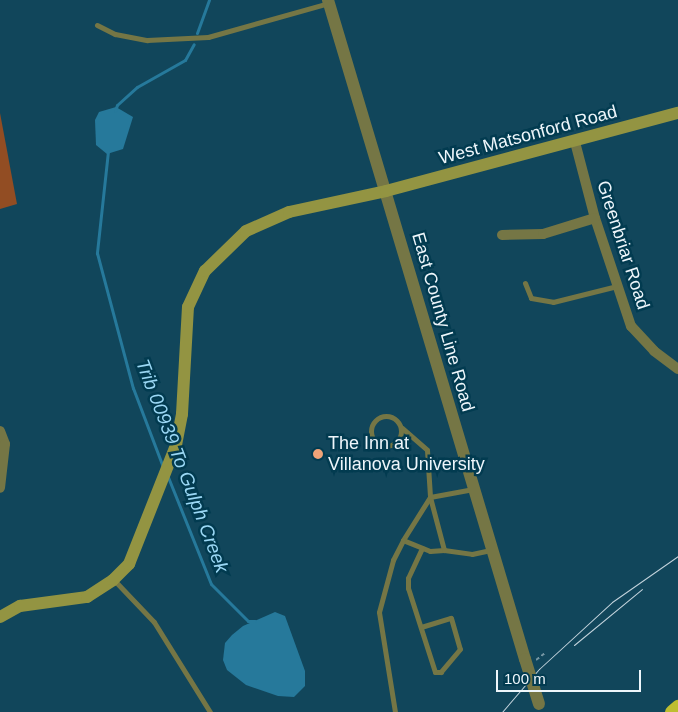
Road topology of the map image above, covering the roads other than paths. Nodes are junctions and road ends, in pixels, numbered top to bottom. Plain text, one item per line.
1 (332, 1) edge
2 (97, 25) dead end
3 (678, 112) edge
4 (574, 142) junction
5 (386, 191) junction
6 (595, 218) junction
7 (502, 235) dead end
8 (525, 283) dead end
9 (617, 286) junction
10 (678, 369) edge
11 (402, 428) junction
12 (0, 431) edge
13 (0, 488) edge
14 (473, 489) junction
15 (430, 497) junction
16 (404, 540) junction
17 (422, 548) junction
18 (444, 550) junction
19 (492, 550) junction
20 (114, 580) junction
21 (0, 617) edge
22 (421, 627) junction
23 (678, 707) edge
24 (540, 708) edge
25 (210, 712) edge
26 (395, 712) edge
27 (672, 712) edge

1 - 2 lane
1 - 5 street, East County Line Road
3 - 4 main road, West Matsonford Road
4 - 5 main road, West Matsonford Road
4 - 6 street, Greenbriar Road
5 - 14 street, East County Line Road
5 - 20 main road, West Matsonford Road
6 - 7 street
6 - 9 street, Greenbriar Road
8 - 9 lane
9 - 10 street, Greenbriar Road
11 - 11 lane
11 - 15 lane
12 - 13 street
14 - 15 lane
14 - 19 street, East County Line Road
15 - 16 lane
15 - 18 lane
16 - 17 lane
16 - 26 lane
17 - 18 lane
17 - 22 lane
18 - 19 lane
19 - 24 street, East County Line Road, bridge
20 - 21 main road, West Matsonford Road
20 - 25 lane
22 - 22 lane
23 - 27 highway

